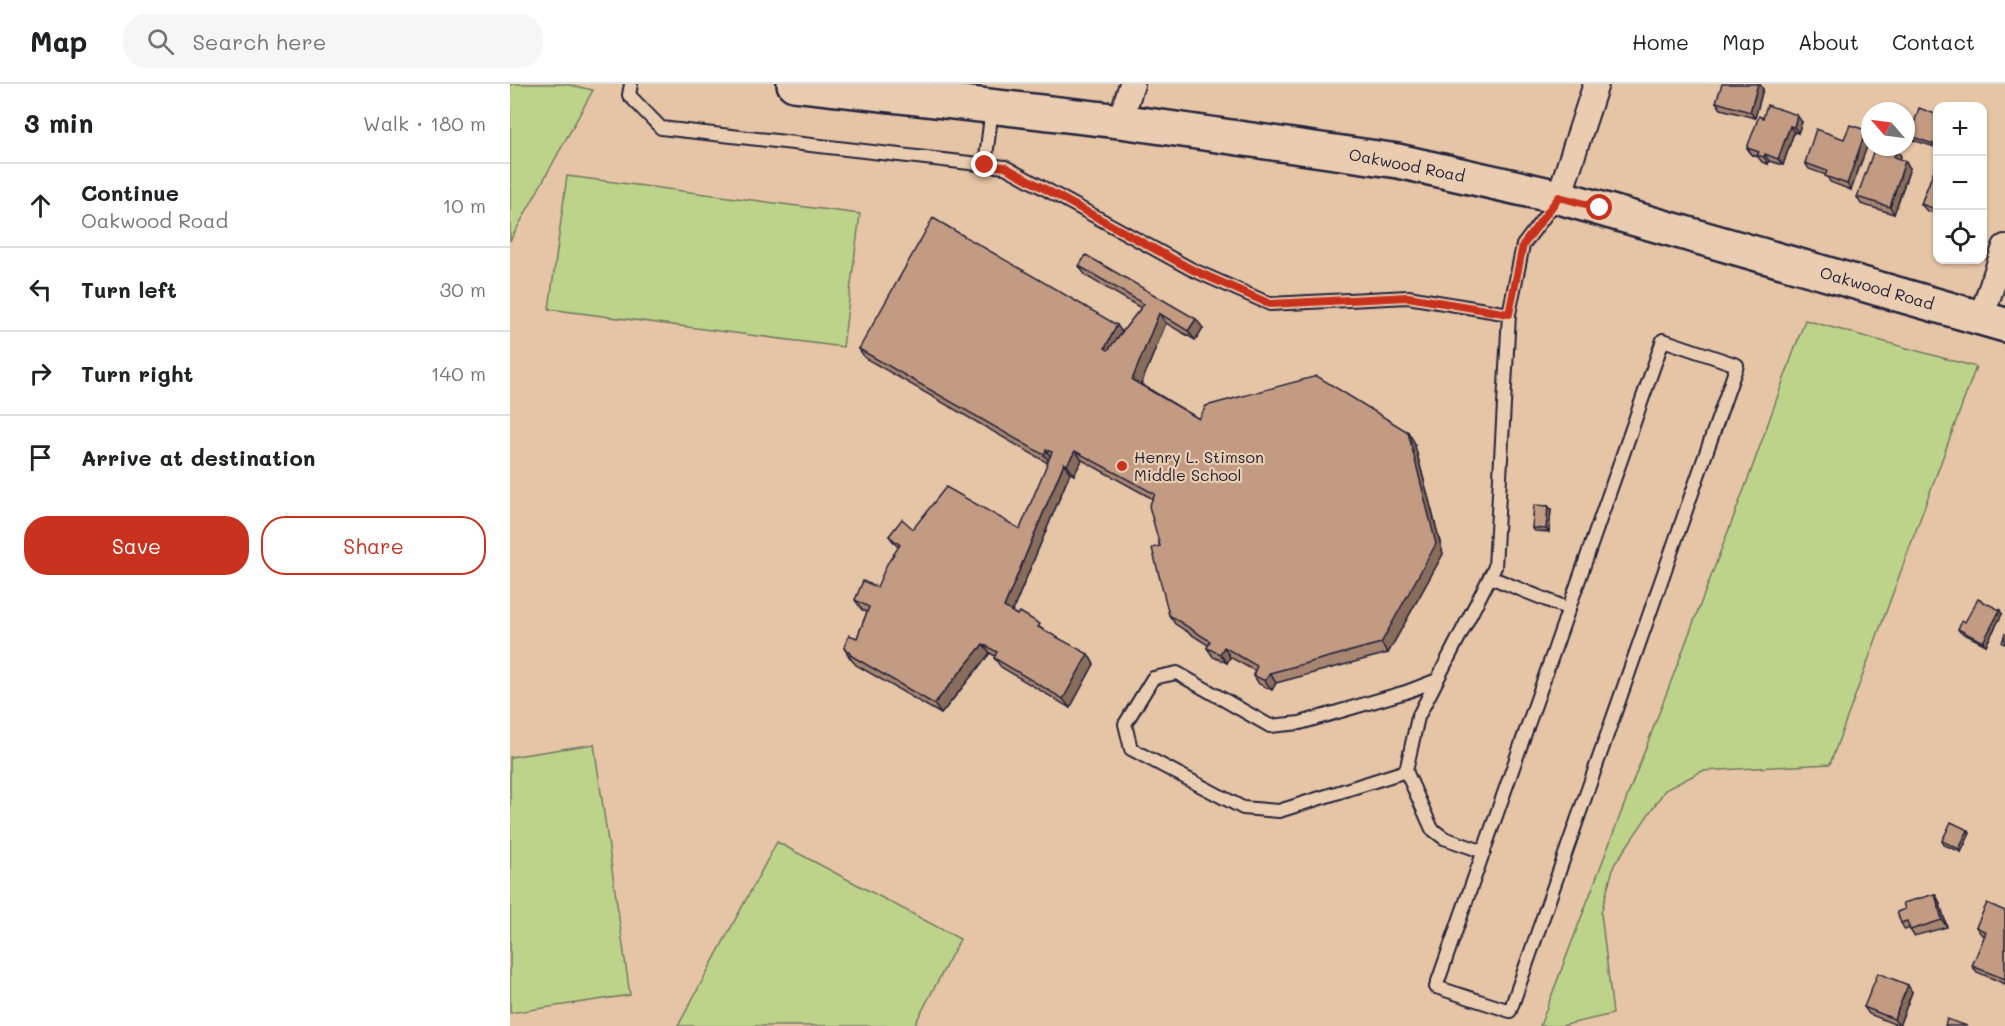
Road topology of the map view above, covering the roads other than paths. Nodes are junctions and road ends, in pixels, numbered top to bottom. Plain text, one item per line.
1 (631, 84) edge
2 (794, 84) edge
3 (1132, 84) edge
4 (1596, 84) edge
5 (992, 108) junction
6 (1120, 121) junction
7 (985, 165) junction
8 (1559, 197) junction
9 (2005, 246) edge
10 (1509, 314) junction
11 (1993, 322) edge
12 (1490, 577) junction
13 (1569, 609) junction
14 (1437, 680) junction
15 (1406, 771) junction
16 (1484, 852) junction

1 - 7 lane
2 - 5 main road, Oakwood Road
3 - 6 street
4 - 8 street
5 - 6 main road, Oakwood Road
5 - 7 lane
6 - 8 main road, Oakwood Road
7 - 10 lane
8 - 10 lane
8 - 11 main road, Oakwood Road
9 - 11 street
10 - 12 lane
12 - 13 lane
12 - 14 lane
13 - 16 lane
13 - 16 lane
14 - 15 lane
14 - 15 lane
15 - 16 lane

